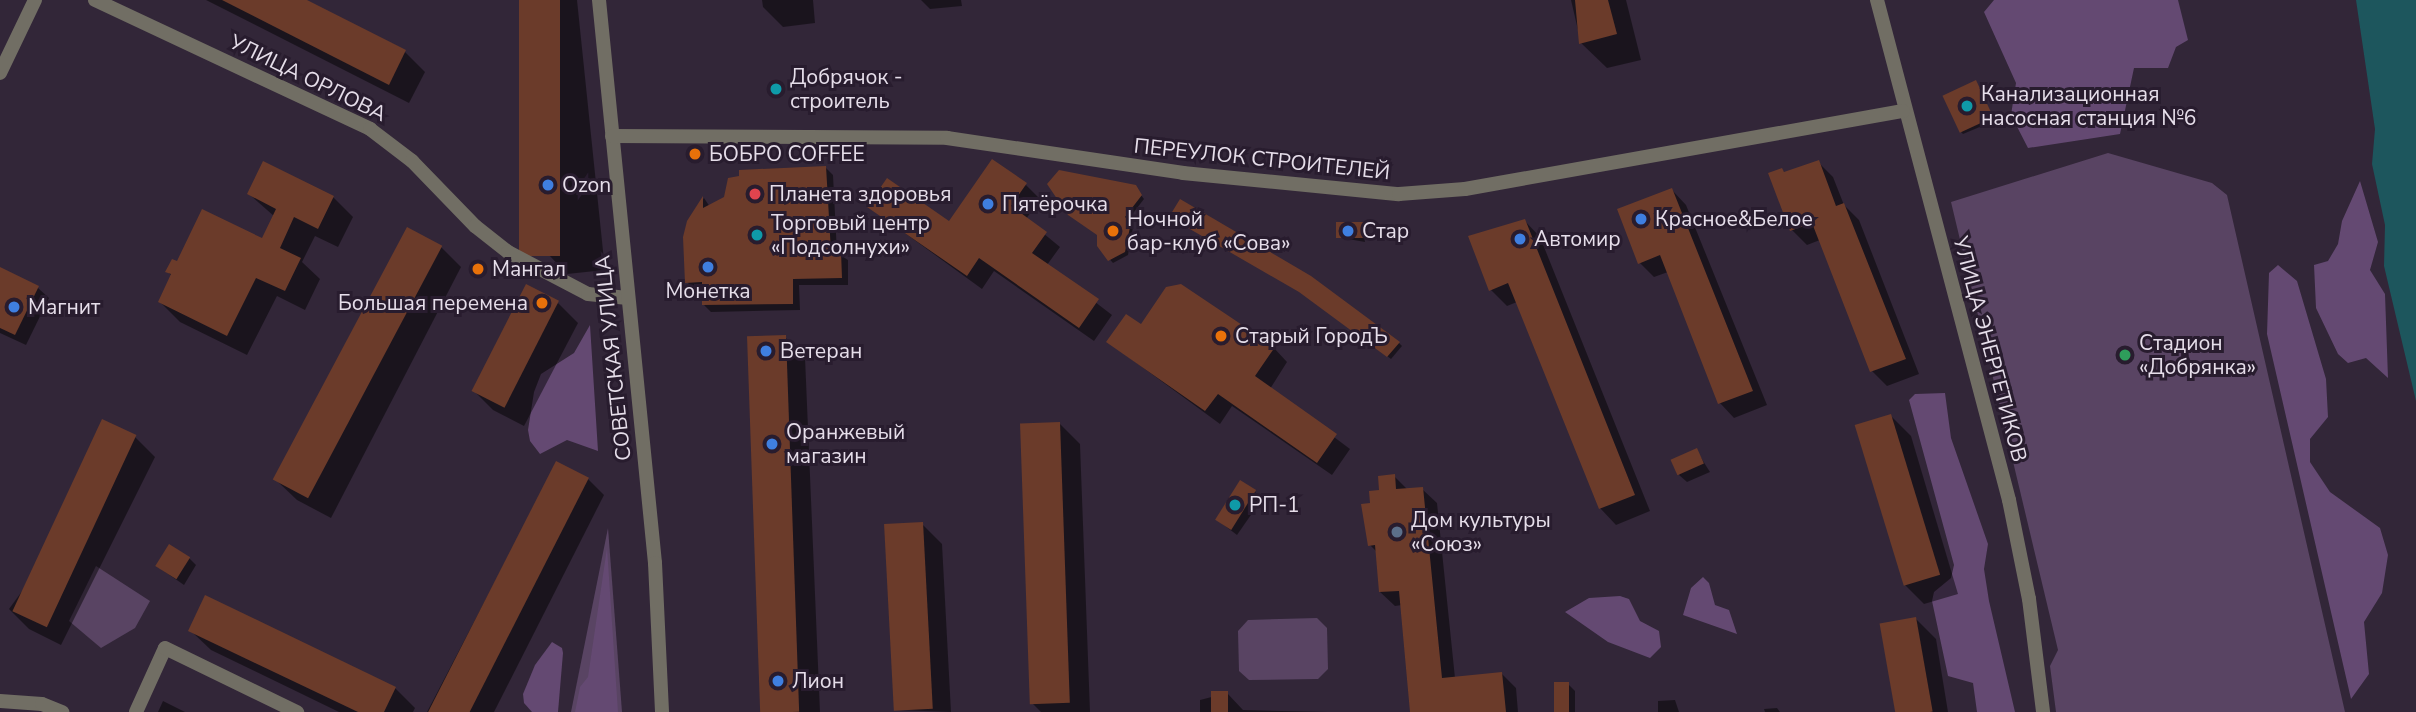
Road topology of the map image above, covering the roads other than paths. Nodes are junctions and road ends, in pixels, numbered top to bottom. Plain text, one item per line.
1 (35, 0) edge
2 (94, 0) edge
3 (599, 0) edge
4 (1877, 0) edge
5 (0, 73) edge
6 (1903, 111) junction
7 (612, 136) junction
8 (628, 298) junction
9 (0, 701) edge
10 (62, 712) edge
11 (136, 712) edge
12 (297, 712) edge
13 (662, 712) edge
14 (2043, 712) edge

1 - 5 street
2 - 8 street, УЛИЦА ОРЛОВА
3 - 7 street, СОВЕТСКАЯ УЛИЦА
4 - 6 street, УЛИЦА ЭНЕРГЕТИКОВ
6 - 7 street, ПЕРЕУЛОК СТРОИТЕЛЕЙ
6 - 14 street, УЛИЦА ЭНЕРГЕТИКОВ
7 - 8 street, СОВЕТСКАЯ УЛИЦА
8 - 13 street, СОВЕТСКАЯ УЛИЦА
9 - 10 street
11 - 12 street

